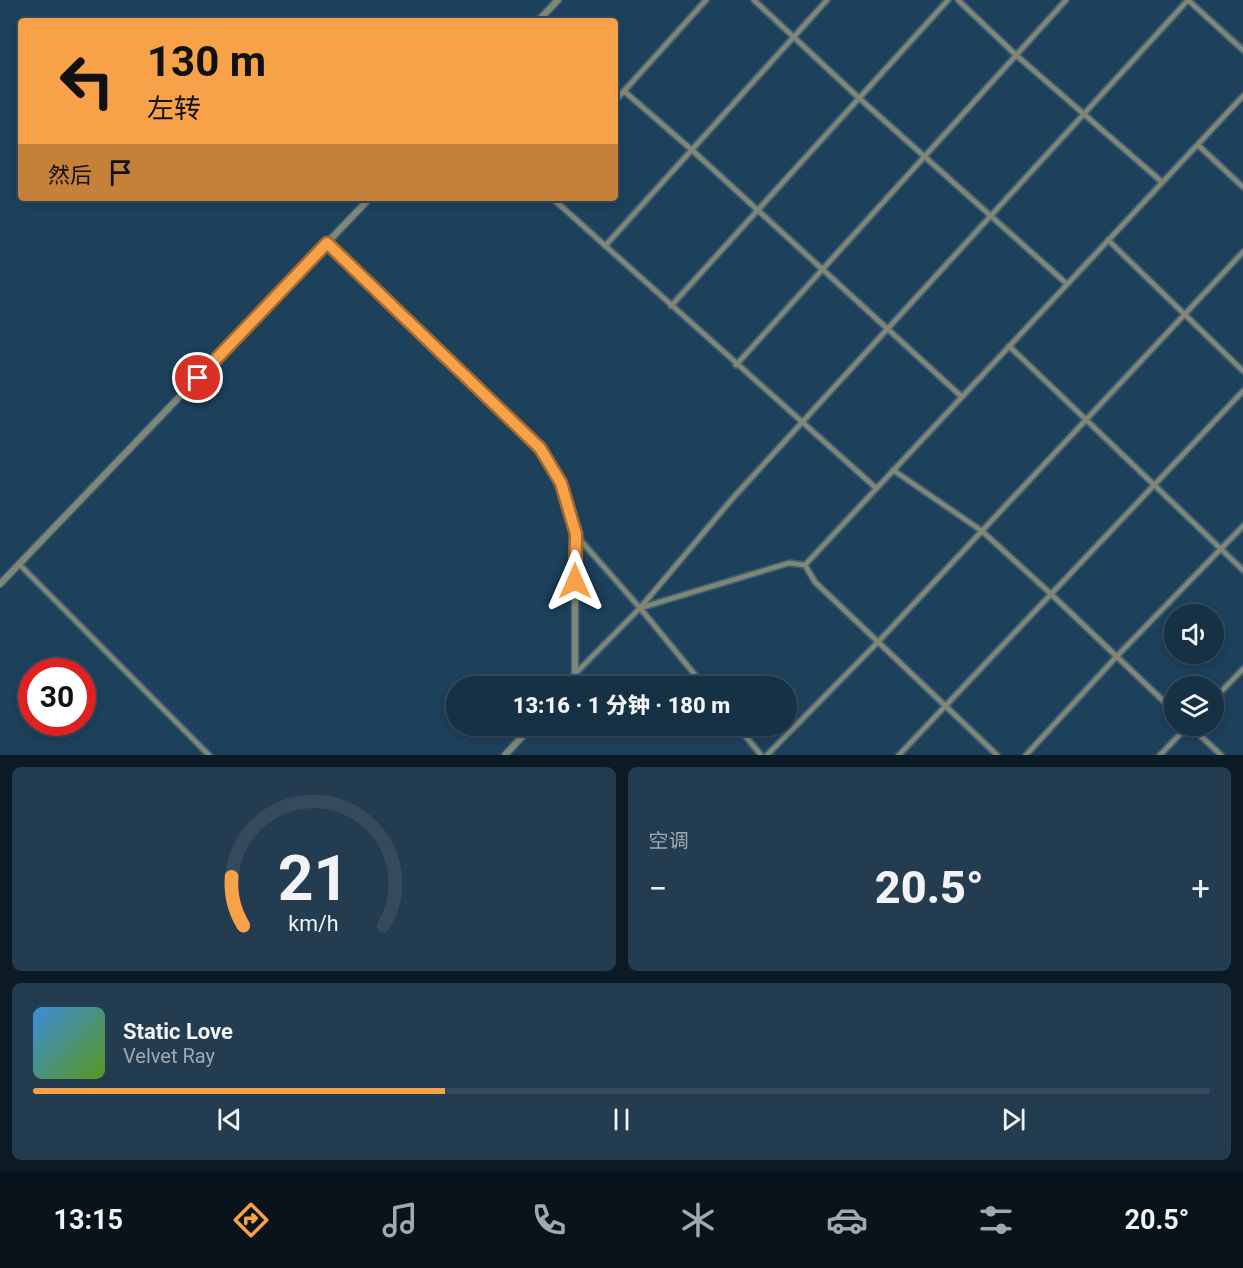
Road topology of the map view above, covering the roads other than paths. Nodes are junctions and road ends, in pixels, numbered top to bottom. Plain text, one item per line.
1 (558, 0) edge
2 (706, 0) edge
3 (753, 0) edge
4 (827, 0) edge
5 (948, 0) edge
6 (958, 0) edge
7 (1066, 0) edge
8 (1188, 0) edge
9 (541, 18) edge
10 (794, 38) junction
11 (1243, 50) edge
12 (1016, 55) junction
13 (624, 91) junction
14 (1243, 96) edge
15 (618, 98) edge
16 (859, 98) junction
17 (1083, 114) junction
18 (1198, 145) junction
19 (692, 150) junction
20 (925, 157) junction
21 (1162, 182) junction
22 (1243, 187) edge
23 (367, 201) edge
24 (555, 201) edge
25 (758, 210) junction
26 (991, 216) junction
27 (1108, 240) junction
28 (327, 243) junction
29 (605, 246) junction
30 (1243, 252) edge
31 (822, 270) junction
32 (1067, 284) junction
33 (671, 306) junction
34 (1185, 314) junction
35 (888, 330) junction
36 (1009, 346) junction
37 (736, 365) junction
38 (1243, 371) edge
39 (1243, 391) edge
40 (962, 397) junction
41 (1085, 420) junction
42 (802, 423) junction
43 (893, 470) junction
44 (1153, 486) junction
45 (876, 488) junction
46 (1243, 526) edge
47 (982, 531) junction
48 (576, 534) junction
49 (1220, 549) junction
50 (19, 564) junction
51 (805, 565) junction
52 (1243, 570) edge
53 (0, 584) edge
54 (1052, 594) junction
55 (640, 608) junction
56 (878, 642) junction
57 (1117, 656) junction
58 (1243, 669) edge
59 (575, 674) joint
60 (696, 676) edge
61 (1224, 689) edge
62 (1164, 701) edge
63 (945, 706) junction
64 (523, 736) edge
65 (745, 736) edge
66 (1179, 736) edge
67 (1200, 736) edge
68 (209, 755) edge
69 (505, 755) edge
70 (761, 755) edge
71 (767, 755) edge
72 (899, 755) edge
73 (997, 755) edge
74 (1026, 755) edge
75 (1160, 755) edge
76 (1221, 755) edge

1 - 9 street
2 - 13 lane
3 - 10 lane
4 - 10 lane
5 - 16 lane
6 - 12 lane
7 - 12 lane
8 - 11 lane
8 - 17 lane
10 - 16 lane
10 - 19 lane
12 - 17 lane
12 - 20 lane
13 - 15 lane
13 - 19 lane
14 - 18 lane
16 - 20 lane
16 - 25 lane
17 - 21 lane
17 - 26 lane
18 - 21 lane
18 - 22 lane
19 - 25 lane
19 - 29 lane
20 - 26 lane
20 - 31 lane
21 - 27 lane
23 - 28 street
24 - 29 lane
25 - 31 lane
25 - 33 lane
26 - 32 lane
26 - 35 lane
27 - 32 lane
27 - 34 lane
28 - 48 street
28 - 50 street
29 - 33 lane
30 - 34 lane
31 - 35 lane
31 - 37 lane
32 - 36 lane
33 - 37 lane
34 - 38 lane
34 - 41 lane
35 - 40 lane
35 - 42 lane
36 - 40 lane
36 - 41 lane
37 - 42 lane
39 - 44 lane
40 - 43 lane
41 - 44 lane
41 - 47 lane
42 - 45 lane
42 - 55 lane
43 - 45 lane
43 - 47 lane
44 - 49 lane
44 - 54 lane
45 - 51 lane
46 - 49 lane
47 - 54 lane
47 - 56 lane
48 - 55 lane
48 - 59 street
49 - 52 lane
49 - 57 lane
50 - 53 street
50 - 68 lane
51 - 55 lane
51 - 56 lane
54 - 57 lane
54 - 63 lane
55 - 59 lane
55 - 60 lane
56 - 63 lane
56 - 71 lane
57 - 62 lane
57 - 74 lane
58 - 61 lane
63 - 72 lane
63 - 73 lane
64 - 69 street
65 - 70 lane
66 - 75 lane
67 - 76 lane

